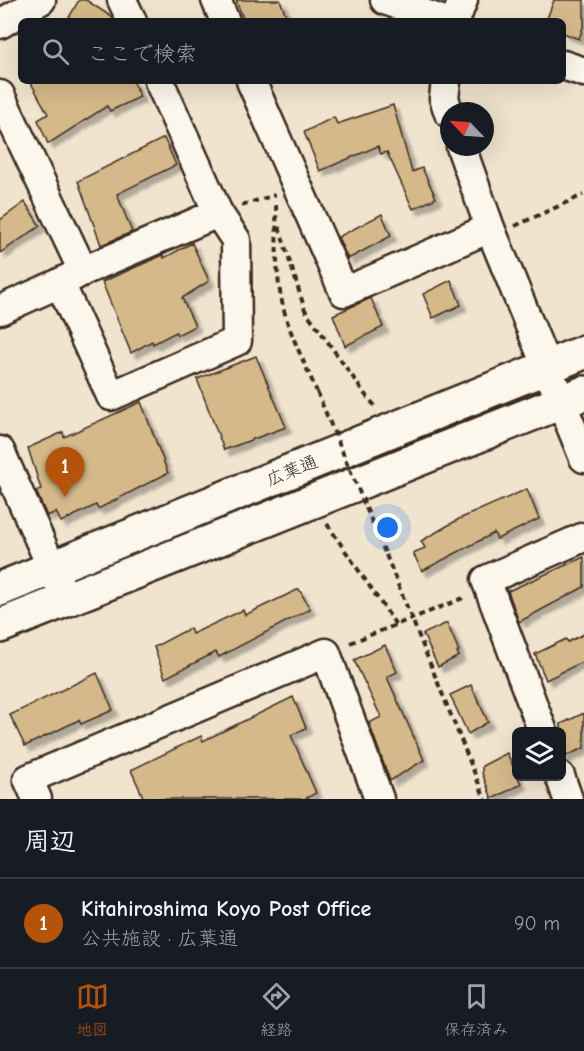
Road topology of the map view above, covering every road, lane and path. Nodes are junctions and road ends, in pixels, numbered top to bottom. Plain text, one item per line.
1 (41, 0) edge
2 (122, 0) edge
3 (216, 0) edge
4 (385, 0) edge
5 (463, 0) edge
6 (131, 18) edge
7 (224, 18) edge
8 (436, 18) edge
9 (456, 18) edge
10 (0, 24) edge
11 (566, 65) edge
12 (584, 72) edge
13 (160, 84) edge
14 (253, 84) edge
15 (446, 84) edge
16 (0, 95) edge
17 (445, 102) edge
18 (464, 156) edge
19 (272, 185) dead end
20 (276, 195) junction
21 (583, 195) edge
22 (219, 213) junction
23 (276, 221) junction
24 (491, 232) junction
25 (71, 277) junction
26 (0, 309) edge
27 (584, 352) edge
28 (547, 368) junction
29 (572, 398) edge
30 (395, 429) junction
31 (0, 451) edge
32 (584, 458) edge
33 (312, 501) junction
34 (584, 537) edge
35 (53, 568) junction
36 (489, 588) junction
37 (0, 589) edge
38 (66, 599) junction
39 (411, 618) junction
40 (396, 625) junction
41 (0, 626) edge
42 (326, 653) junction
43 (541, 727) edge
44 (561, 781) edge
45 (375, 798) edge
46 (37, 799) edge
47 (485, 799) edge
48 (568, 799) edge

1 - 10 street
2 - 6 street
3 - 7 street
4 - 8 street
5 - 9 street
11 - 12 street
13 - 22 street
14 - 24 street
15 - 17 street
16 - 25 street
18 - 24 street
19 - 20 path
20 - 22 path
20 - 23 path
21 - 24 path
22 - 25 street
22 - 25 street
23 - 30 path
23 - 39 path, bridge
24 - 28 street
25 - 26 street
27 - 28 street, 広葉通
28 - 29 street
28 - 30 street, 広葉通
29 - 32 street
29 - 33 street, 広葉通
30 - 35 street, 広葉通
31 - 35 street
33 - 38 street, 広葉通
33 - 40 path
34 - 36 street
35 - 37 street, 広葉通
35 - 38 street
36 - 39 path
36 - 43 street
38 - 41 street, 広葉通
39 - 40 path
39 - 47 path
40 - 42 path
42 - 45 street
42 - 46 street
44 - 48 street

